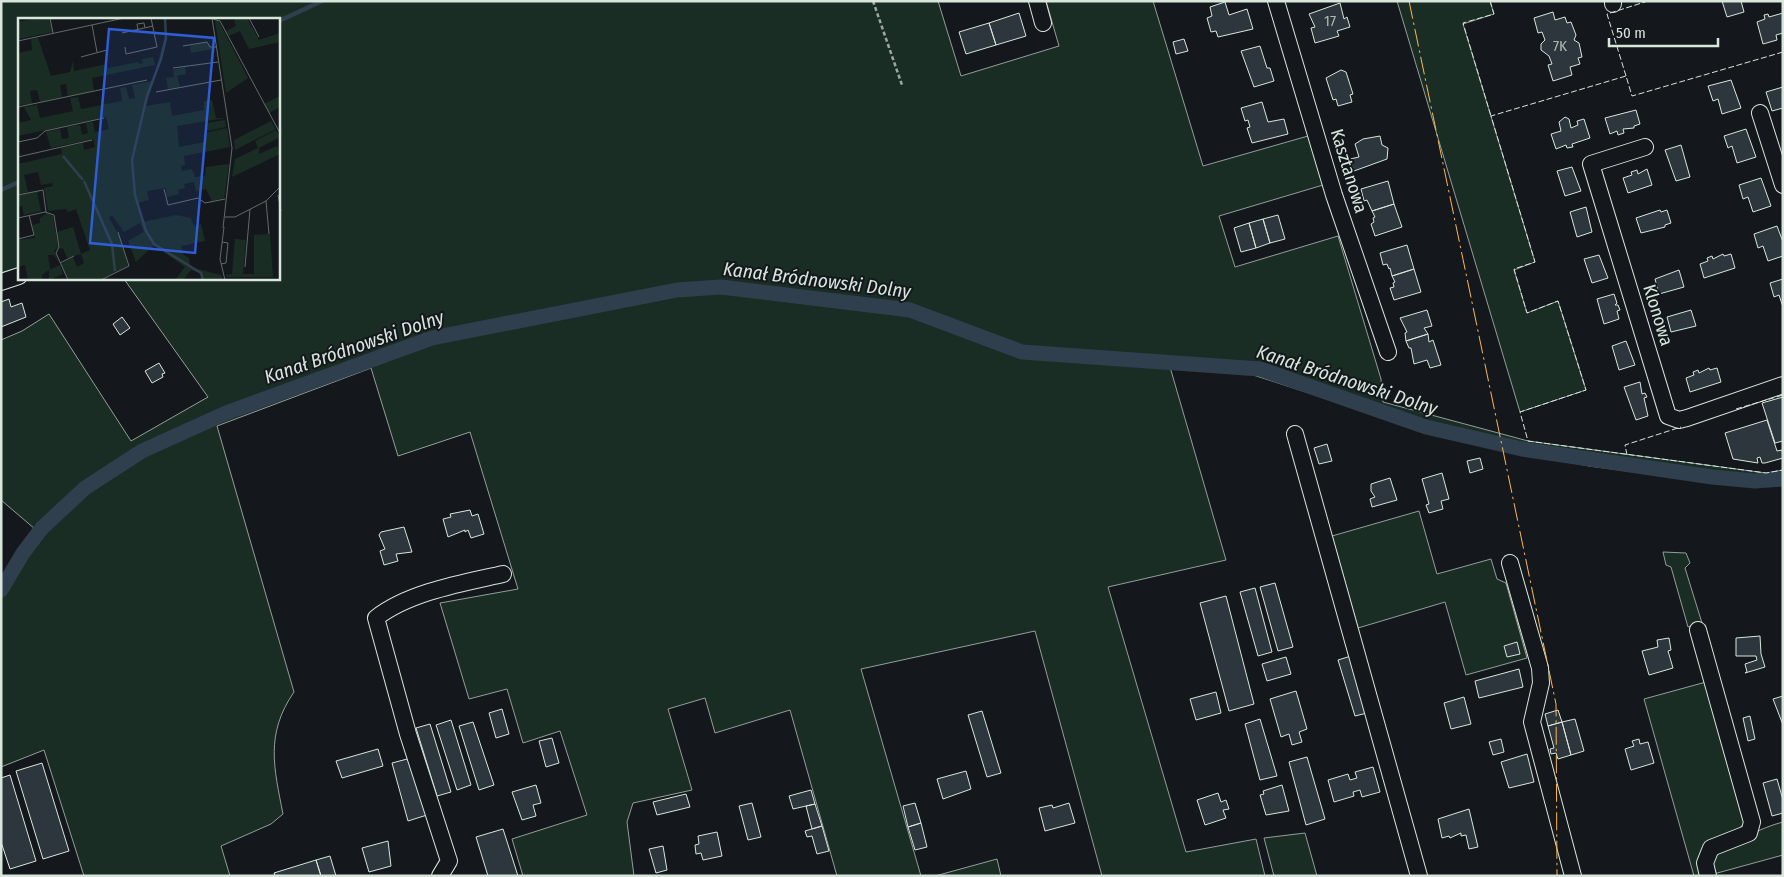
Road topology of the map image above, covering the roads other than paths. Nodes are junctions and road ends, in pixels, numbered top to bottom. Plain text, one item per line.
1 (1036, 1) edge
2 (1276, 1) edge
3 (1043, 23) dead end
4 (1760, 113) dead end
5 (1776, 137) edge
6 (1645, 147) dead end
7 (1783, 185) edge
8 (18, 276) edge
9 (1, 282) edge
10 (1388, 352) dead end
11 (1783, 385) edge
12 (1295, 434) dead end
13 (1510, 563) dead end
14 (503, 574) dead end
15 (1698, 630) dead end
16 (440, 876) edge
17 (1419, 876) edge
18 (1574, 876) edge
19 (1708, 876) edge

1 - 3 street
2 - 10 street, Kasztanowa
4 - 5 street
5 - 7 street
6 - 11 street, Klonowa
8 - 9 street
12 - 17 street
13 - 18 street
14 - 16 street
15 - 19 street

